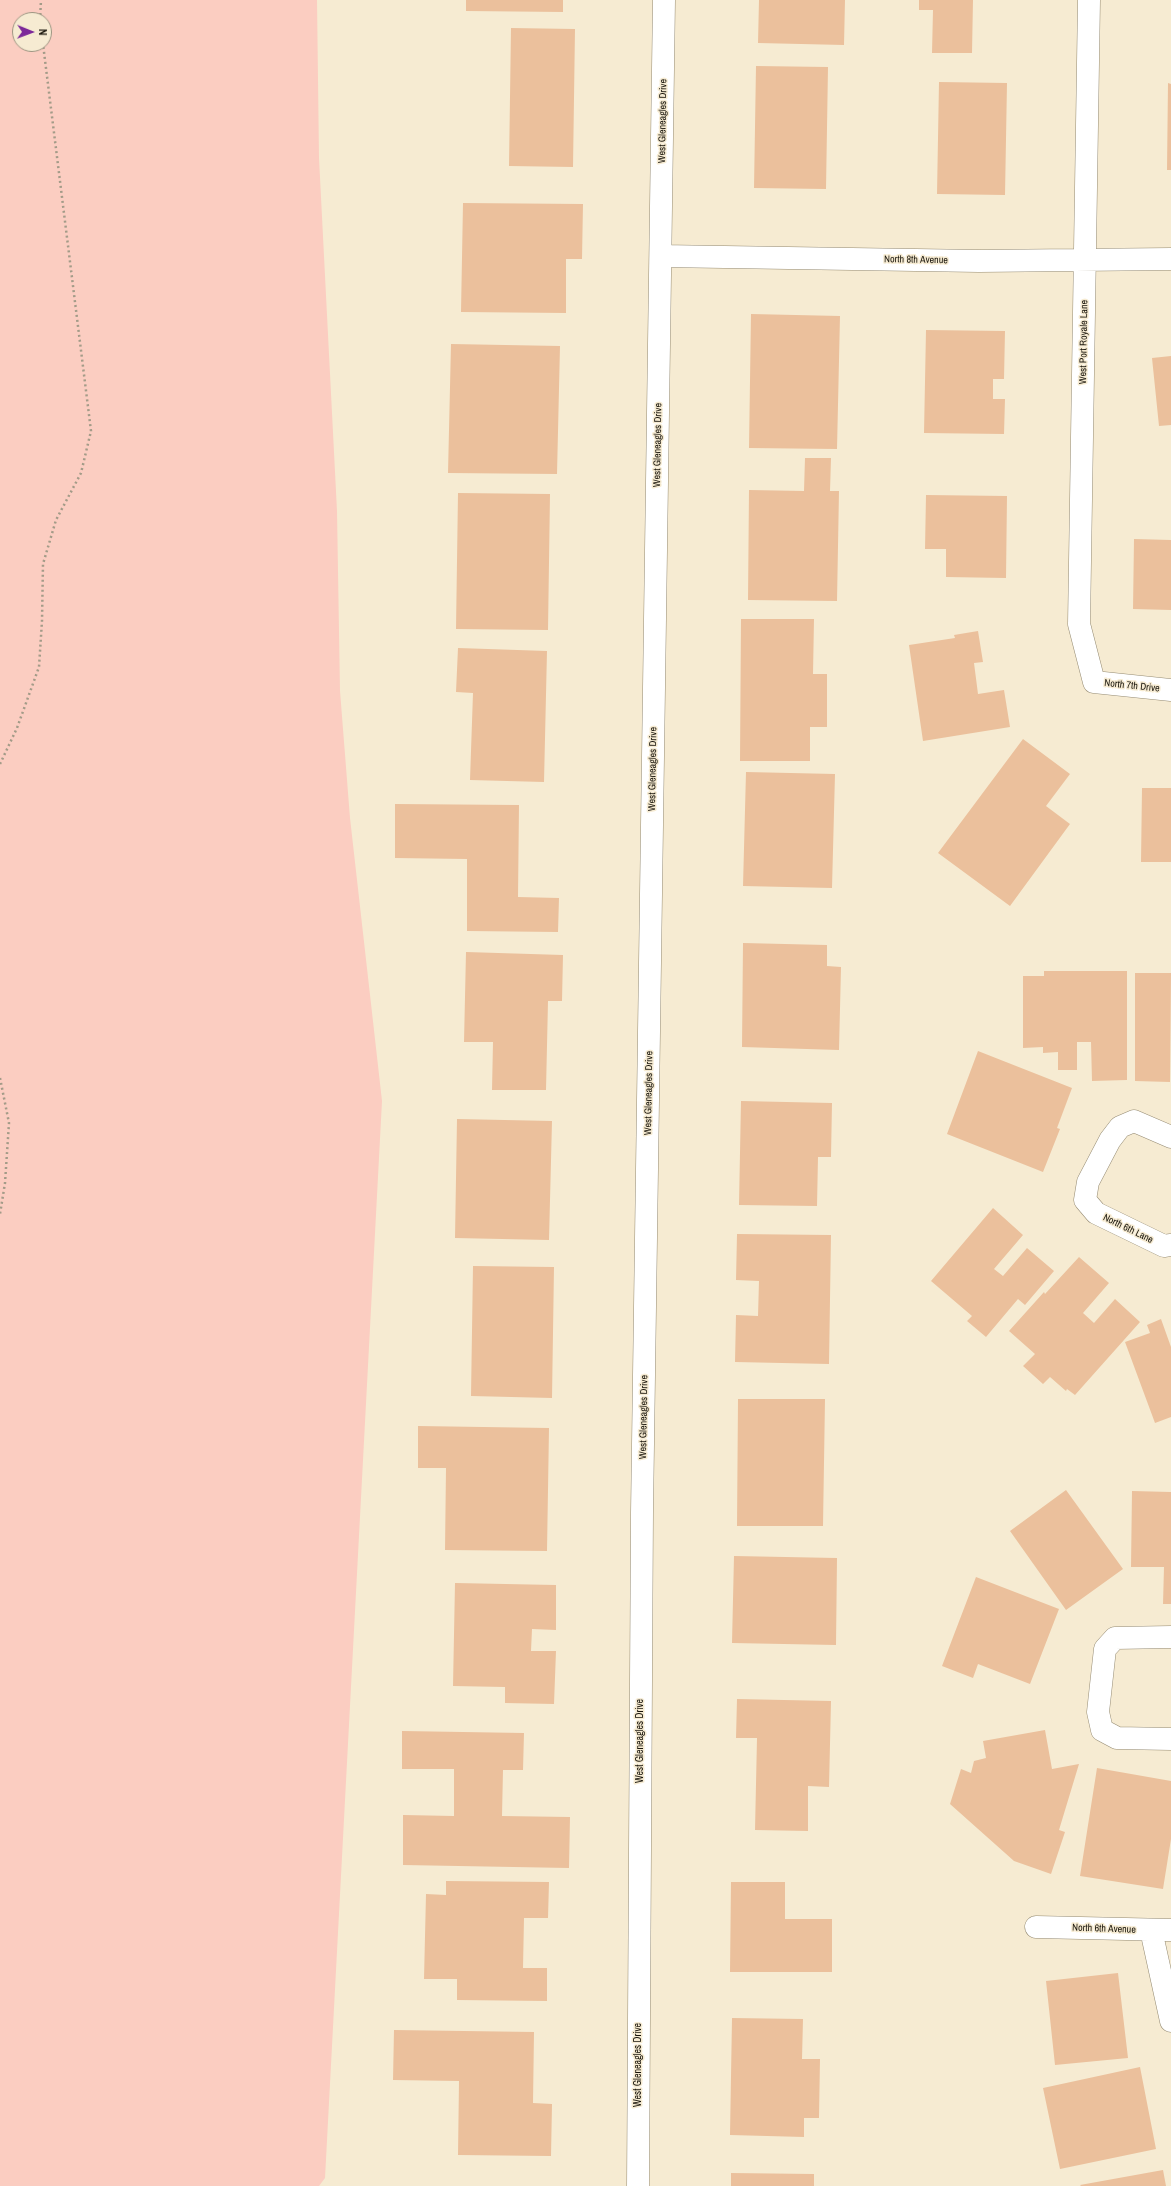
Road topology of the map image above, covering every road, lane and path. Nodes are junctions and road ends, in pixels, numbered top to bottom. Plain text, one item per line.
1 (41, 0) edge
2 (664, 0) edge
3 (1089, 0) edge
4 (40, 12) edge
5 (44, 52) edge
6 (661, 256) junction
7 (1171, 259) edge
8 (1085, 260) junction
9 (1094, 682) joint
10 (1171, 690) edge
11 (0, 764) edge
12 (0, 1078) edge
13 (1171, 1137) edge
14 (0, 1214) edge
15 (1171, 1245) edge
16 (1171, 1637) edge
17 (1171, 1739) edge
18 (1036, 1927) dead end
19 (1161, 1930) edge
20 (1171, 2021) edge
21 (638, 2186) edge

1 - 4 path
2 - 6 street, West Gleneagles Drive
3 - 8 street, West Port Royale Lane
5 - 11 path
6 - 8 street, North 8th Avenue
6 - 21 street, West Gleneagles Drive
7 - 8 street, North 8th Avenue
8 - 9 street, West Port Royale Lane
9 - 10 street, North 7th Drive
12 - 14 path
13 - 15 street, North 6th Lane
16 - 17 street
18 - 19 street, North 6th Avenue
19 - 20 street

